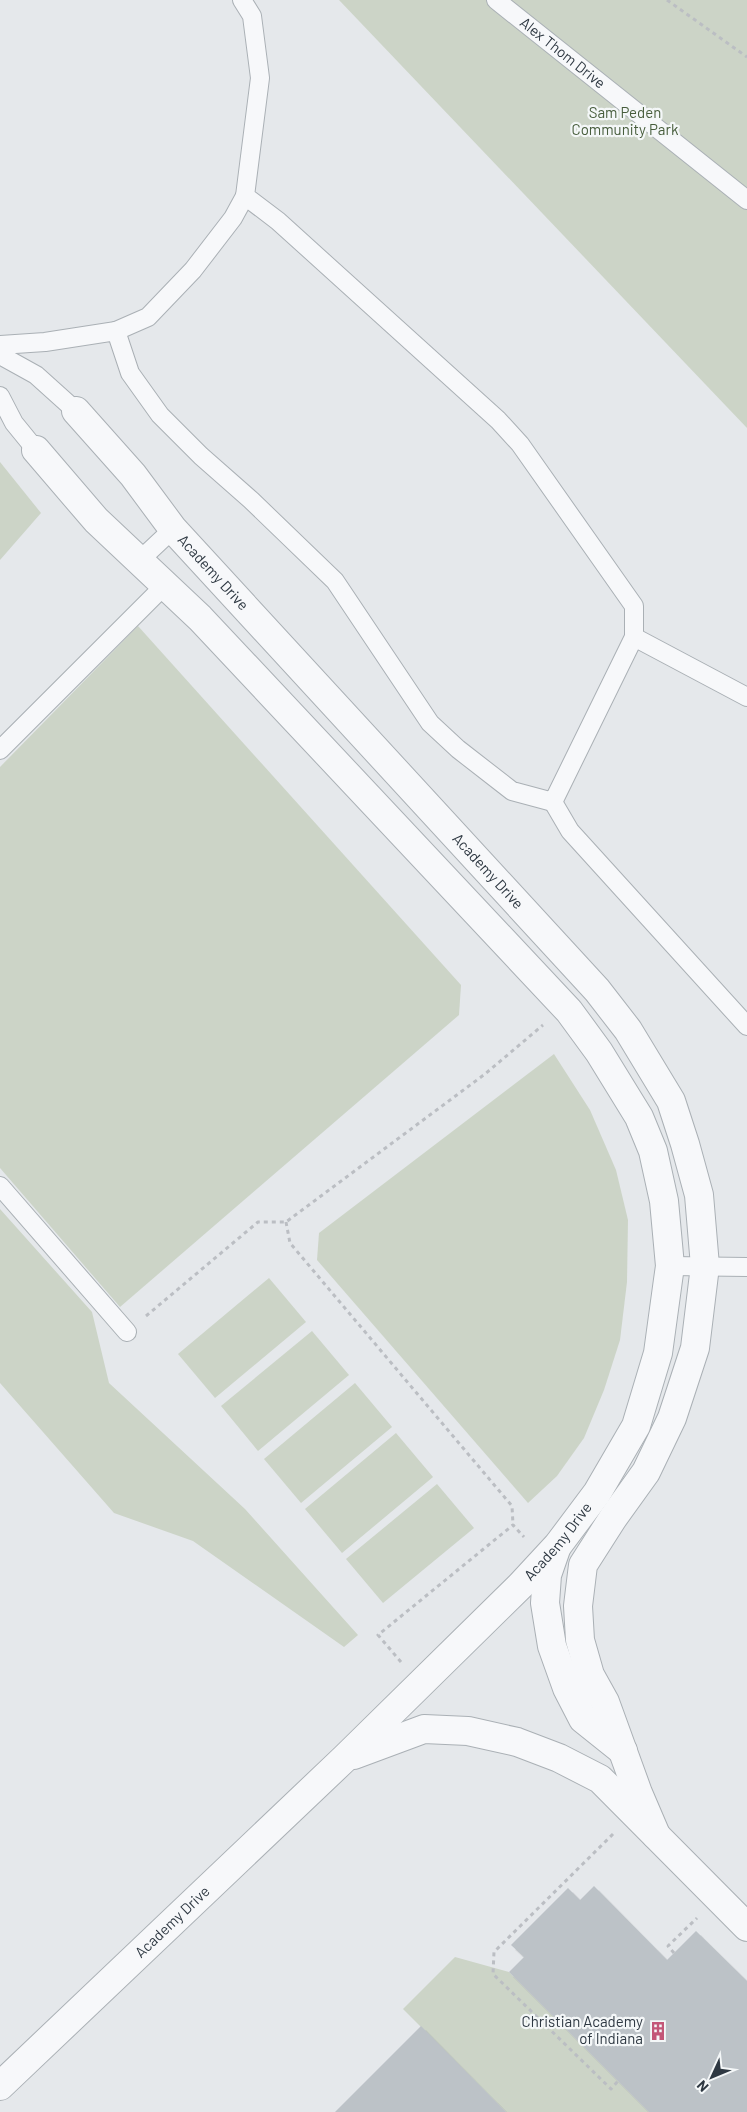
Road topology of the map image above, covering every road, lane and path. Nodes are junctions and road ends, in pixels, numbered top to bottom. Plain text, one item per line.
1 (242, 0) edge
2 (496, 0) edge
3 (667, 0) edge
4 (747, 56) edge
5 (246, 196) junction
6 (747, 200) edge
7 (116, 331) junction
8 (0, 345) edge
9 (0, 355) edge
10 (0, 396) edge
11 (76, 411) joint
12 (36, 450) joint
13 (173, 529) junction
14 (140, 560) junction
15 (165, 584) junction
16 (634, 637) junction
17 (747, 697) edge
18 (0, 750) edge
19 (553, 802) junction
20 (564, 1006) junction
21 (747, 1026) edge
22 (0, 1186) edge
23 (286, 1222) junction
24 (670, 1266) junction
25 (705, 1266) junction
26 (747, 1267) edge
27 (127, 1332) joint
28 (513, 1525) junction
29 (551, 1553) junction
30 (405, 1667) dead end
31 (583, 1718) junction
32 (623, 1752) junction
33 (552, 1755) junction
34 (345, 1758) junction
35 (617, 1830) dead end
36 (656, 1835) junction
37 (701, 1914) dead end
38 (747, 1926) edge
39 (674, 1953) dead end
40 (618, 2081) dead end
41 (0, 2086) edge

1 - 5 lane
2 - 6 lane, Alex Thom Drive
3 - 4 path
5 - 7 lane
5 - 16 lane
7 - 8 lane
7 - 19 lane
9 - 11 lane, Academy Drive
10 - 12 lane, Academy Drive
11 - 13 street, Academy Drive
12 - 14 street, Academy Drive
13 - 14 lane, Academy Drive
13 - 25 street, Academy Drive
14 - 15 street, Academy Drive
15 - 18 lane
15 - 20 street, Academy Drive
16 - 17 lane
16 - 19 lane
19 - 21 lane
20 - 23 path
20 - 24 street, Academy Drive
22 - 27 lane
23 - 27 path
23 - 28 path
24 - 25 lane
24 - 29 street, Academy Drive
25 - 26 lane
25 - 32 street, Academy Drive
28 - 29 path
28 - 30 path
29 - 31 street
29 - 34 street, Academy Drive
31 - 32 street
31 - 33 street
32 - 36 street, Academy Drive
33 - 34 street, Academy Drive
33 - 36 street, Academy Drive
34 - 41 street, Academy Drive
35 - 40 path
36 - 38 street, Academy Drive
37 - 39 path

